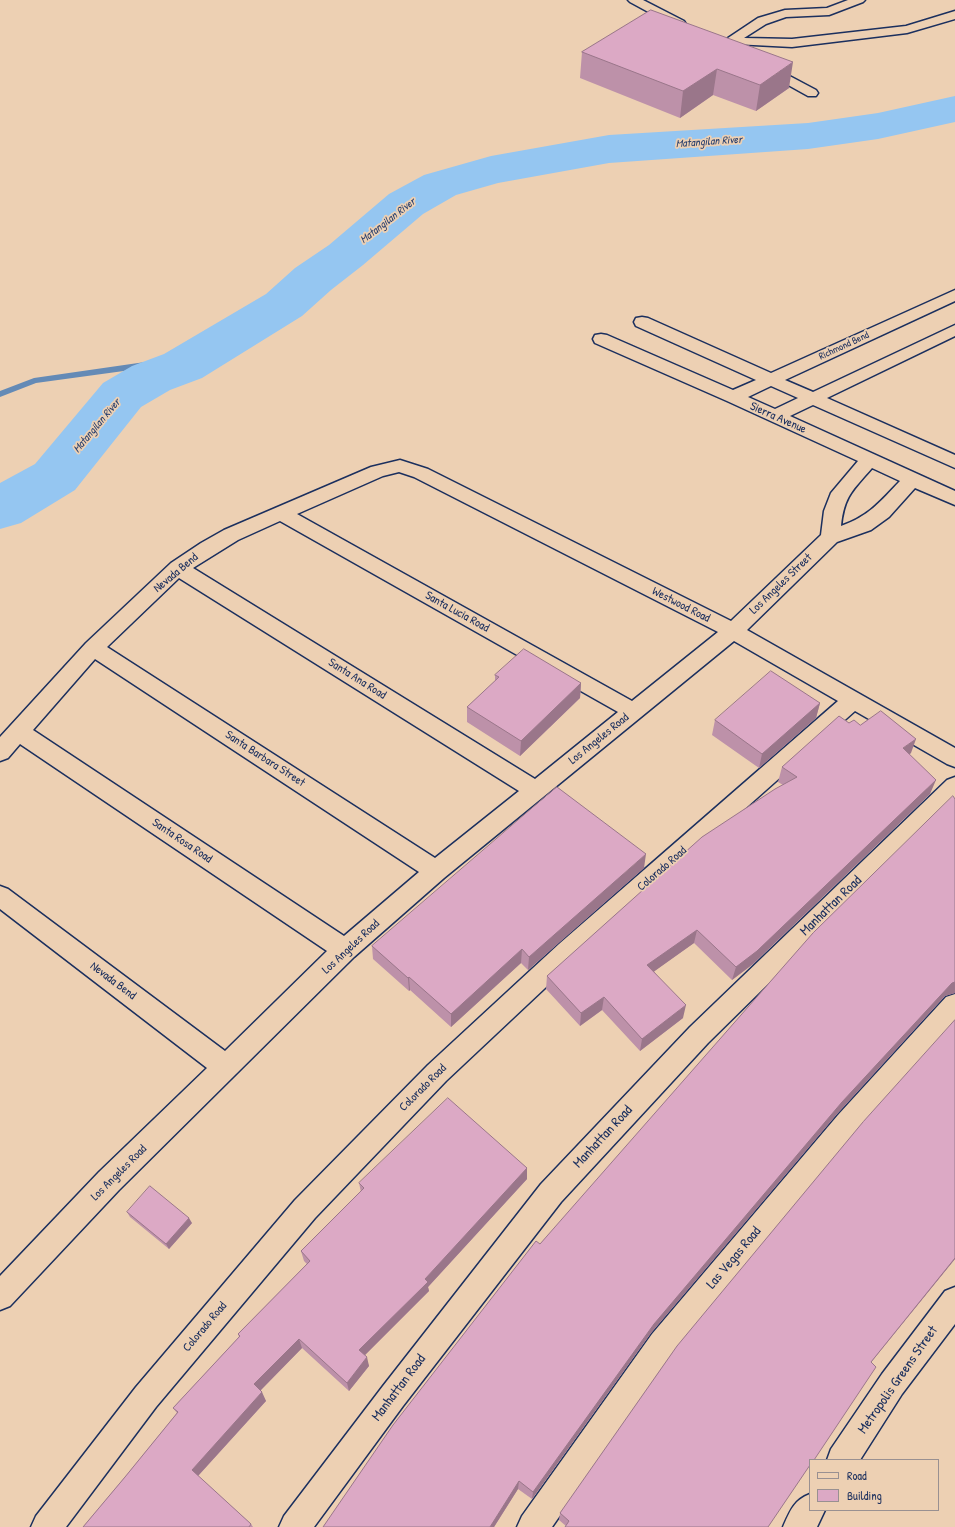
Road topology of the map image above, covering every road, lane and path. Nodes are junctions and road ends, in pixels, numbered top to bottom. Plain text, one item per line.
1 (634, 0) edge
2 (859, 0) edge
3 (955, 15) edge
4 (694, 30) edge
5 (725, 42) junction
6 (738, 52) edge
7 (758, 63) edge
8 (812, 93) dead end
9 (955, 295) edge
10 (642, 322) dead end
11 (955, 330) edge
12 (600, 339) dead end
13 (771, 379) junction
14 (733, 398) junction
15 (812, 398) junction
16 (774, 417) junction
17 (870, 459) junction
18 (955, 462) edge
19 (400, 466) joint
20 (912, 479) junction
21 (955, 499) edge
22 (282, 513) junction
23 (830, 537) junction
24 (178, 568) junction
25 (733, 631) junction
26 (93, 648) junction
27 (853, 700) junction
28 (633, 711) junction
29 (18, 732) junction
30 (0, 752) edge
31 (955, 758) edge
32 (955, 786) edge
33 (535, 790) junction
34 (436, 871) junction
35 (0, 896) edge
36 (345, 950) junction
37 (955, 1005) edge
38 (226, 1067) junction
39 (0, 1296) edge
40 (955, 1301) edge
41 (843, 1459) edge
42 (809, 1511) edge
43 (47, 1527) edge
44 (295, 1527) edge
45 (533, 1527) edge
46 (799, 1527) edge

1 - 4 lane
2 - 5 lane
3 - 5 lane
5 - 6 lane
7 - 8 lane
9 - 13 street, Richmond Bend
10 - 13 street
11 - 15 street
12 - 14 street, Sierra Avenue
13 - 14 street, Richmond Bend
13 - 15 street
14 - 16 street, Sierra Avenue
15 - 16 street
15 - 18 street
16 - 17 street, Sierra Avenue
17 - 20 street, Sierra Avenue
17 - 23 street
19 - 22 street, Nevada Bend
19 - 25 street, Westwood Road
20 - 21 street, Sierra Avenue
20 - 23 street, Los Angeles Street
22 - 24 street, Nevada Bend
22 - 28 street, Santa Lucia Road
23 - 25 street, Los Angeles Street
24 - 26 street, Nevada Bend
24 - 33 street, Santa Ana Road
25 - 27 street, Westwood Road
25 - 28 street, Los Angeles Road
26 - 29 street, Nevada Bend
26 - 34 street, Santa Barbara Street
27 - 31 street, Westwood Road
27 - 43 street, Colorado Road
28 - 33 street, Los Angeles Road
29 - 30 street, Nevada Bend
29 - 36 street, Santa Rosa Road
32 - 44 street, Manhattan Road
33 - 34 street, Los Angeles Road
34 - 36 street, Los Angeles Road
35 - 38 street, Nevada Bend
36 - 38 street, Los Angeles Road
37 - 45 street, Las Vegas Road
38 - 39 street, Los Angeles Road
40 - 41 street, Metropolis Greens Street
42 - 46 street

